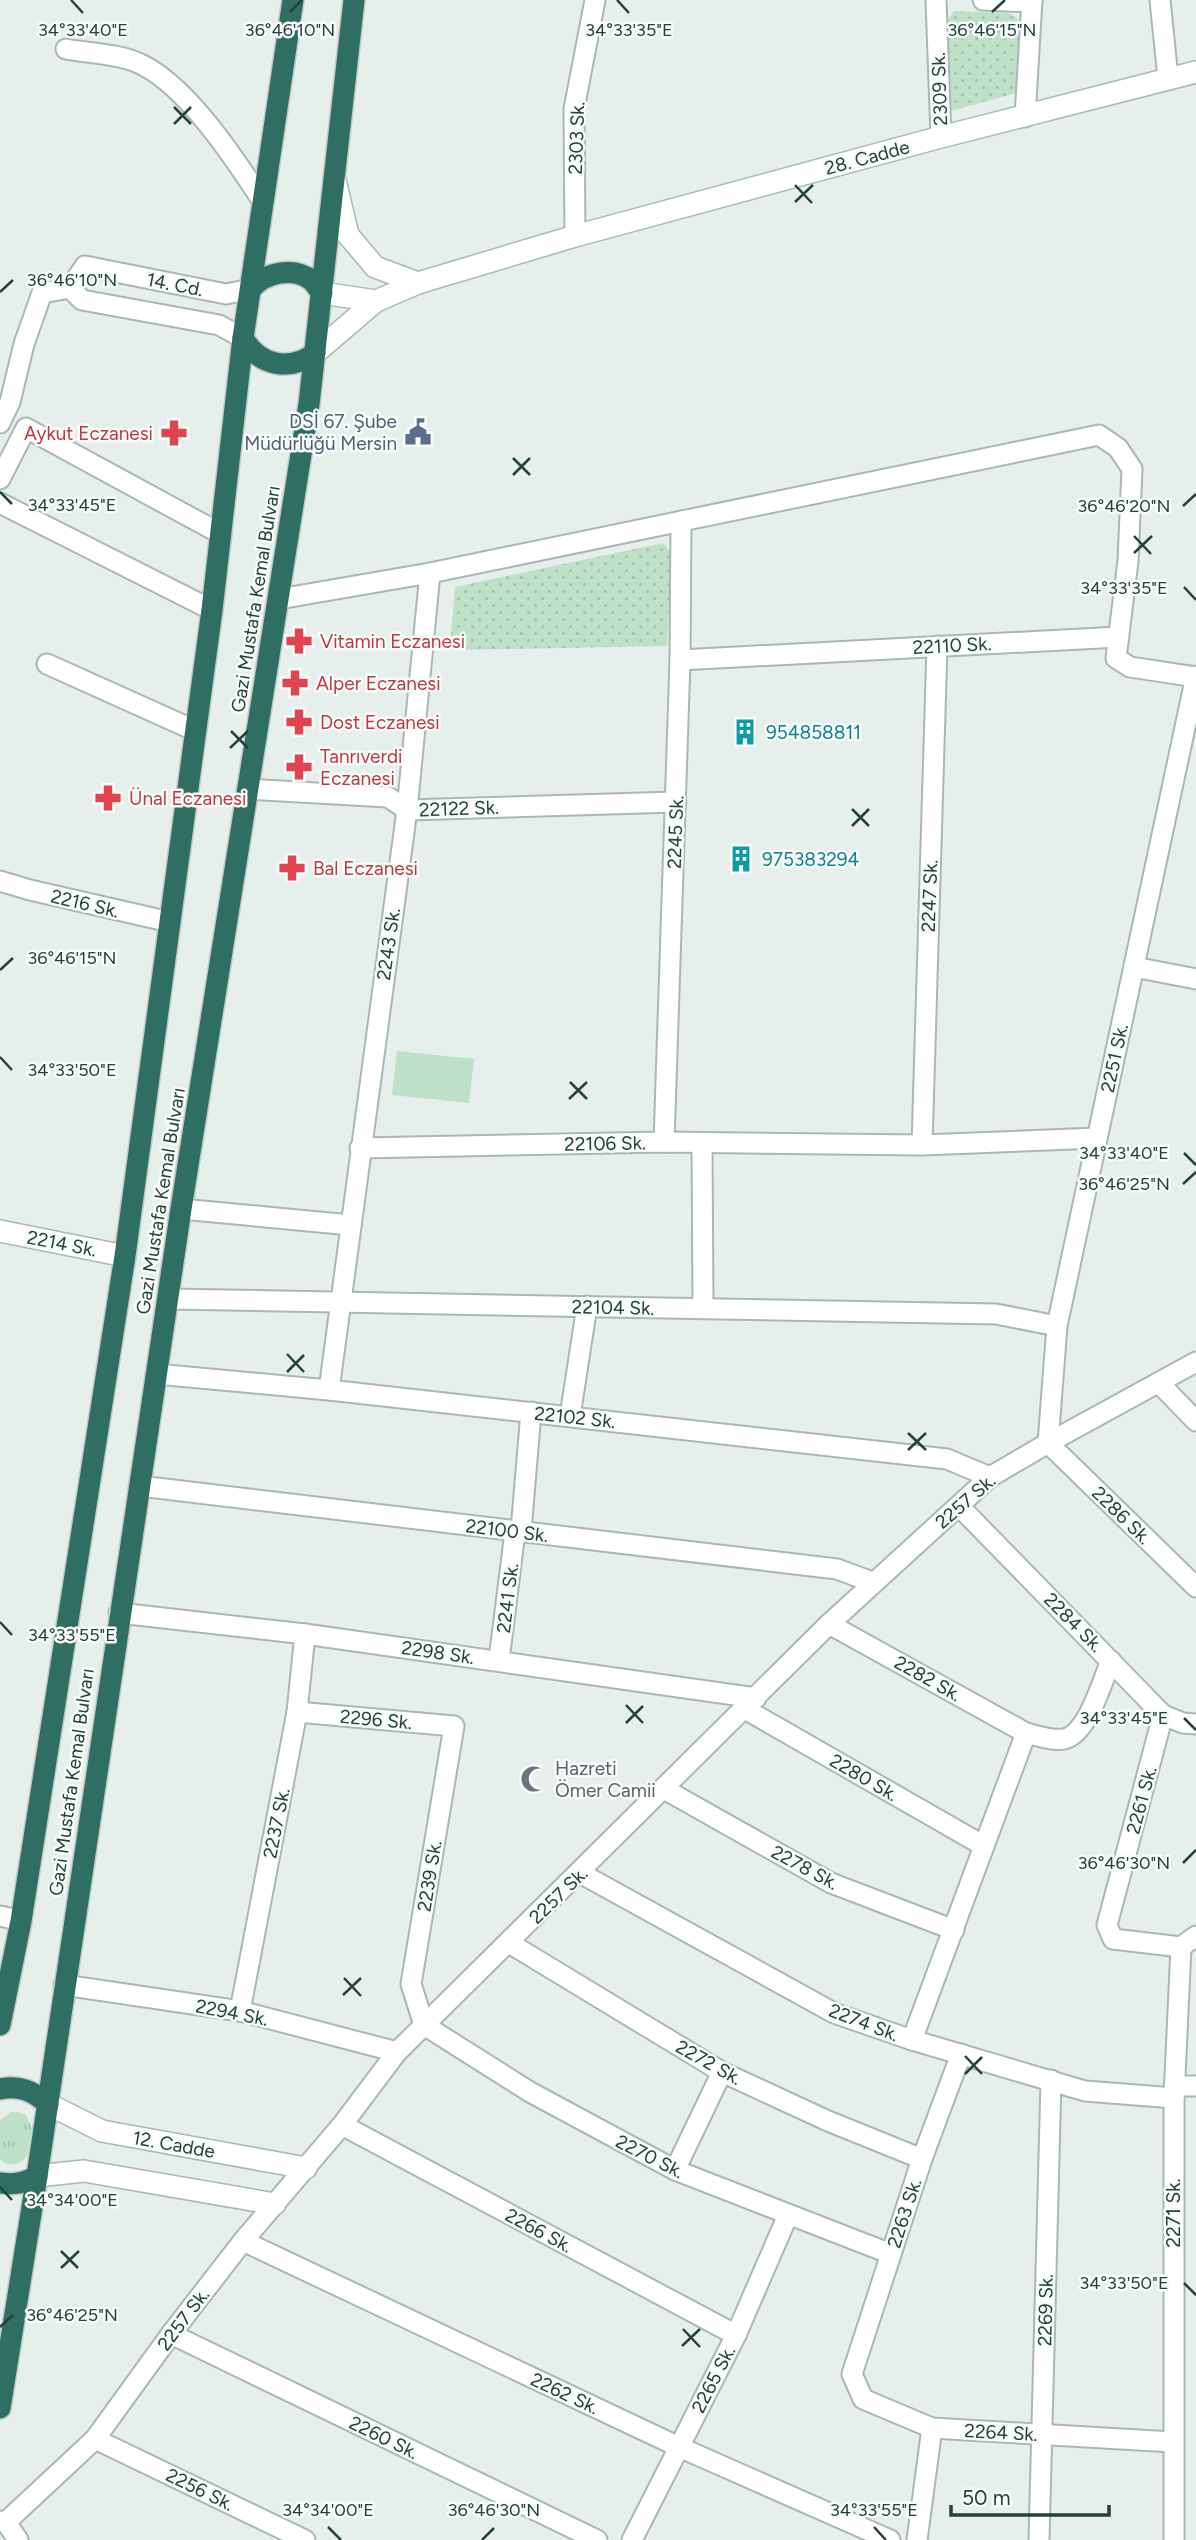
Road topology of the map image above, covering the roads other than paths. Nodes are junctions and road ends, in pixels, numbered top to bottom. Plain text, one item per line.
1 (293, 0) edge
2 (354, 0) edge
3 (595, 0) edge
4 (936, 0) edge
5 (983, 0) edge
6 (1160, 0) edge
7 (1032, 1) edge
8 (66, 49) dead end
9 (1196, 72) edge
10 (1168, 78) junction
11 (1025, 117) junction
12 (941, 137) junction
13 (335, 180) junction
14 (263, 202) junction
15 (575, 236) junction
16 (418, 283) junction
17 (70, 288) junction
18 (251, 289) junction
19 (322, 293) junction
20 (376, 301) junction
21 (243, 338) junction
22 (315, 353) junction
23 (0, 423) edge
24 (0, 479) edge
25 (0, 503) edge
26 (681, 521) junction
27 (221, 534) junction
28 (430, 573) junction
29 (279, 599) junction
30 (212, 610) junction
31 (1119, 637) junction
32 (937, 646) junction
33 (680, 660) junction
34 (47, 663) dead end
35 (1196, 677) edge
36 (196, 731) junction
37 (247, 789) junction
38 (676, 802) junction
39 (407, 810) junction
40 (0, 881) edge
41 (170, 922) junction
42 (1134, 967) junction
43 (1196, 979) edge
44 (1097, 1138) junction
45 (664, 1142) junction
46 (702, 1143) junction
47 (922, 1145) junction
48 (360, 1148) junction
49 (181, 1209) junction
50 (351, 1225) junction
51 (0, 1231) edge
52 (125, 1256) junction
53 (168, 1299) junction
54 (341, 1303) junction
55 (587, 1306) junction
56 (703, 1308) junction
57 (1057, 1326) junction
58 (1196, 1362) edge
59 (156, 1374) junction
60 (1159, 1383) junction
61 (329, 1390) junction
62 (531, 1412) junction
63 (570, 1416) junction
64 (1196, 1422) edge
65 (1048, 1443) junction
66 (990, 1477) junction
67 (140, 1486) junction
68 (959, 1506) junction
69 (521, 1531) junction
70 (872, 1582) junction
71 (1196, 1587) edge
72 (119, 1613) junction
73 (829, 1624) junction
74 (305, 1634) junction
75 (499, 1660) junction
76 (1111, 1661) junction
77 (750, 1704) junction
78 (297, 1712) junction
79 (1163, 1715) junction
80 (1196, 1724) edge
81 (454, 1726) joint
82 (1026, 1733) junction
83 (664, 1789) junction
84 (984, 1846) junction
85 (580, 1873) junction
86 (0, 1916) edge
87 (22, 1921) junction
88 (954, 1930) junction
89 (1188, 1941) edge
90 (509, 1943) junction
91 (64, 1985) junction
92 (240, 2011) junction
93 (0, 2025) edge
94 (424, 2025) junction
95 (912, 2040) junction
96 (397, 2052) junction
97 (961, 2054) junction
98 (722, 2072) junction
99 (1051, 2080) junction
100 (1196, 2086) edge
101 (0, 2089) edge
102 (1174, 2092) junction
103 (48, 2104) junction
104 (342, 2125) junction
105 (922, 2159) junction
106 (306, 2168) junction
107 (675, 2171) junction
108 (37, 2176) junction
109 (0, 2183) edge
110 (275, 2204) junction
111 (788, 2215) junction
112 (243, 2241) junction
113 (891, 2254) junction
114 (171, 2334) junction
115 (736, 2335) junction
116 (852, 2374) joint
117 (0, 2408) edge
118 (932, 2428) junction
119 (1042, 2434) junction
120 (95, 2439) junction
121 (1173, 2442) junction
122 (679, 2446) junction
123 (3, 2521) edge
124 (18, 2540) edge
125 (305, 2540) edge
126 (597, 2540) edge
127 (632, 2540) edge
128 (890, 2540) edge
129 (917, 2540) edge
130 (1039, 2540) edge
131 (1174, 2540) edge

1 - 14 highway, Gazi Mustafa Kemal Bulvarı
2 - 13 highway, Gazi Mustafa Kemal Bulvarı
3 - 15 street, 2303 Sk.
4 - 12 street, 2309 Sk.
5 - 7 street
6 - 10 street
7 - 11 street
8 - 14 street
9 - 10 street, 28. Cadde
10 - 11 street, 28. Cadde
11 - 12 street, 28. Cadde
12 - 15 street, 28. Cadde
13 - 16 street
13 - 19 highway, Gazi Mustafa Kemal Bulvarı
14 - 18 highway, Gazi Mustafa Kemal Bulvarı
15 - 16 street, 28. Cadde
16 - 20 street, 28. Cadde
17 - 18 street, 14. Cd.
17 - 21 street, 14. Cd.
17 - 23 street, 14. Cd.
18 - 19 highway
18 - 21 highway, Gazi Mustafa Kemal Bulvarı
19 - 20 street
19 - 22 highway, Gazi Mustafa Kemal Bulvarı
20 - 22 street, 28. Cadde
21 - 22 highway
21 - 27 highway, Gazi Mustafa Kemal Bulvarı
22 - 29 highway, Gazi Mustafa Kemal Bulvarı
24 - 27 street
25 - 30 street
26 - 28 street
26 - 31 street
26 - 33 street, 2245 Sk.
27 - 30 highway, Gazi Mustafa Kemal Bulvarı
28 - 29 street
28 - 39 street, 2243 Sk.
29 - 37 highway, Gazi Mustafa Kemal Bulvarı
30 - 36 highway, Gazi Mustafa Kemal Bulvarı
31 - 32 street, 22110 Sk.
31 - 35 street
32 - 33 street, 22110 Sk.
32 - 47 street, 2247 Sk.
33 - 38 street, 2245 Sk.
34 - 36 street
35 - 42 street, 2251 Sk.
36 - 41 highway, Gazi Mustafa Kemal Bulvarı
37 - 39 street, 22122 Sk.
37 - 49 highway, Gazi Mustafa Kemal Bulvarı
38 - 39 street, 22122 Sk.
38 - 45 street, 2245 Sk.
39 - 48 street, 2243 Sk.
40 - 41 street, 2216 Sk.
41 - 52 highway, Gazi Mustafa Kemal Bulvarı
42 - 43 street
42 - 44 street, 2251 Sk.
44 - 47 street, 22106 Sk.
44 - 57 street, 2251 Sk.
45 - 46 street, 22106 Sk.
45 - 48 street, 22106 Sk.
46 - 47 street, 22106 Sk.
46 - 56 street
48 - 50 street
49 - 50 street
49 - 53 highway, Gazi Mustafa Kemal Bulvarı
50 - 54 street
51 - 52 street, 2214 Sk.
52 - 87 highway, Gazi Mustafa Kemal Bulvarı
53 - 54 street, 22104 Sk.
53 - 59 highway, Gazi Mustafa Kemal Bulvarı
54 - 55 street, 22104 Sk.
54 - 61 street
55 - 56 street, 22104 Sk.
55 - 63 street
56 - 57 street, 22104 Sk.
57 - 65 street, 2251 Sk.
58 - 60 street, 2257 Sk.
59 - 61 street, 22102 Sk.
59 - 67 highway, Gazi Mustafa Kemal Bulvarı
60 - 64 street
60 - 65 street, 2257 Sk.
61 - 62 street, 22102 Sk.
62 - 63 street, 22102 Sk.
62 - 69 street, 2241 Sk.
63 - 66 street, 22102 Sk.
65 - 66 street, 2257 Sk.
65 - 71 street, 2286 Sk.
66 - 68 street, 2257 Sk.
67 - 69 street, 22100 Sk.
67 - 72 highway, Gazi Mustafa Kemal Bulvarı
68 - 70 street, 2257 Sk.
68 - 76 street, 2284 Sk.
69 - 70 street, 22100 Sk.
69 - 75 street, 2241 Sk.
70 - 73 street, 2257 Sk.
72 - 74 street, 2298 Sk.
72 - 91 highway, Gazi Mustafa Kemal Bulvarı
73 - 77 street, 2257 Sk.
73 - 82 street, 2282 Sk.
74 - 75 street, 2298 Sk.
74 - 78 street, 2237 Sk.
75 - 77 street, 2298 Sk.
76 - 79 street, 2284 Sk.
76 - 82 street, 2282 Sk.
77 - 83 street, 2257 Sk.
77 - 84 street, 2280 Sk.
78 - 81 street, 2296 Sk.
78 - 92 street, 2237 Sk.
79 - 80 street
79 - 89 street, 2261 Sk.
81 - 94 street, 2239 Sk.
82 - 84 street
83 - 85 street, 2257 Sk.
83 - 88 street, 2278 Sk.
84 - 88 street
85 - 90 street, 2257 Sk.
85 - 95 street, 2274 Sk.
86 - 87 street
87 - 93 highway, Gazi Mustafa Kemal Bulvarı
88 - 95 street
89 - 102 street, 2271 Sk.
90 - 94 street, 2257 Sk.
90 - 98 street, 2272 Sk.
91 - 92 street, 2294 Sk.
91 - 103 highway, Gazi Mustafa Kemal Bulvarı
92 - 96 street, 2294 Sk.
94 - 96 street, 2257 Sk.
94 - 107 street, 2270 Sk.
95 - 97 street, 2274 Sk.
96 - 104 street, 2257 Sk.
97 - 99 street, 2274 Sk.
97 - 105 street, 2263 Sk.
98 - 105 street, 2272 Sk.
98 - 107 street
99 - 102 street, 2274 Sk.
99 - 119 street, 2269 Sk.
100 - 102 street, 2274 Sk.
101 - 103 highway
102 - 121 street, 2271 Sk.
103 - 106 street, 12. Cadde
103 - 108 highway, Gazi Mustafa Kemal Bulvarı
104 - 106 street, 2257 Sk.
104 - 115 street, 2266 Sk.
105 - 113 street, 2263 Sk.
106 - 110 street, 2257 Sk.
107 - 111 street, 2270 Sk.
108 - 109 highway
108 - 110 street
108 - 117 highway, Gazi Mustafa Kemal Bulvarı
110 - 112 street, 2257 Sk.
111 - 113 street, 2270 Sk.
111 - 115 street, 2265 Sk.
112 - 114 street, 2257 Sk.
112 - 122 street, 2262 Sk.
113 - 116 street, 2263 Sk.
114 - 120 street, 2257 Sk.
114 - 126 street, 2260 Sk.
115 - 122 street, 2265 Sk.
116 - 118 street, 2264 Sk.
118 - 119 street, 2264 Sk.
118 - 129 street
119 - 121 street, 2264 Sk.
119 - 130 street, 2269 Sk.
120 - 123 street, 2257 Sk.
120 - 125 street, 2256 Sk.
121 - 131 street, 2271 Sk.
122 - 127 street, 2265 Sk.
122 - 128 street, 2262 Sk.
123 - 124 street

